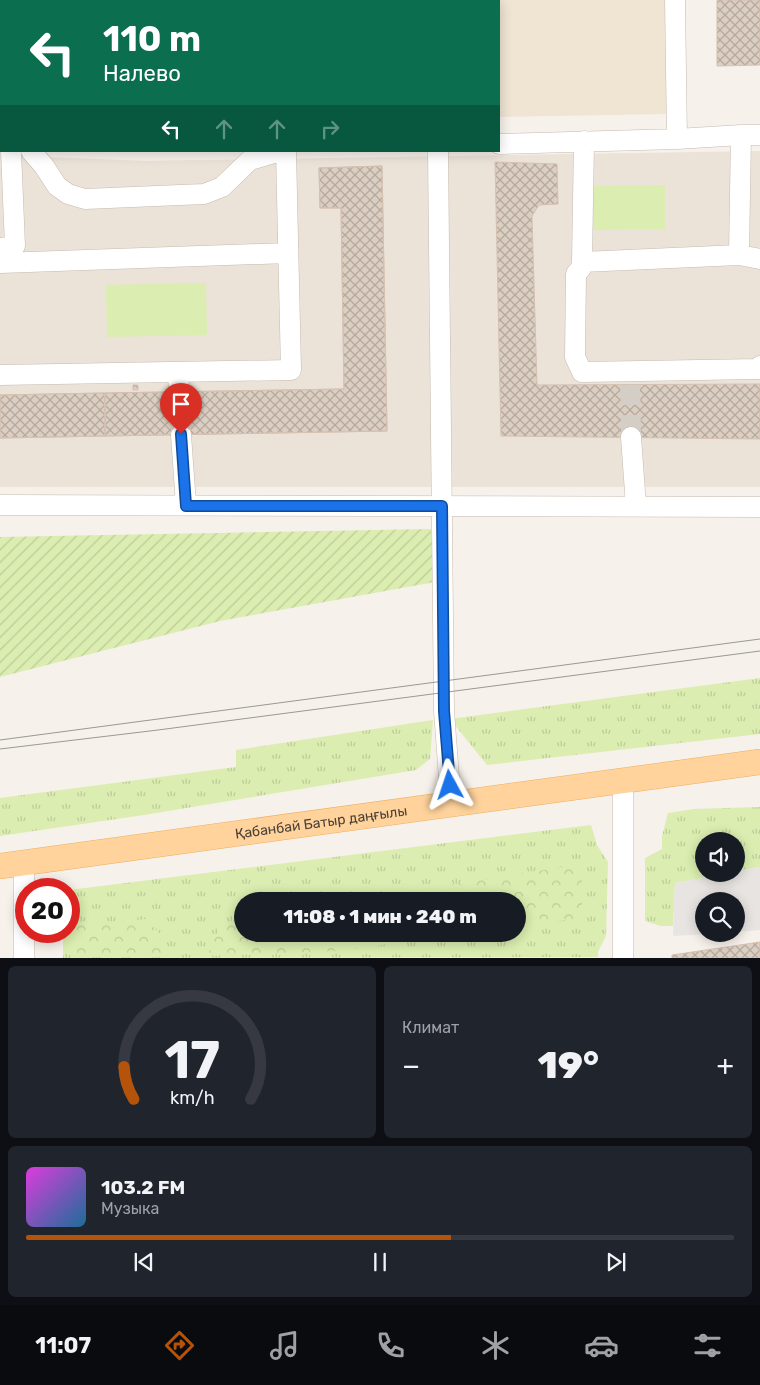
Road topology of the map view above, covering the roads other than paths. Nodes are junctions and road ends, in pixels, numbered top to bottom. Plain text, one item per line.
1 (675, 0) edge
2 (750, 135) edge
3 (677, 139) junction
4 (584, 141) junction
5 (500, 144) edge
6 (11, 152) edge
7 (32, 152) edge
8 (278, 152) edge
9 (286, 152) edge
10 (438, 152) edge
11 (0, 248) edge
12 (287, 253) junction
13 (740, 255) junction
14 (760, 259) edge
15 (582, 262) junction
16 (0, 263) edge
17 (760, 366) edge
18 (178, 372) junction
19 (0, 375) edge
20 (179, 392) tunnel mouth
21 (181, 434) tunnel mouth
22 (631, 437) tunnel mouth
23 (0, 505) edge
24 (186, 506) junction
25 (442, 506) junction
26 (636, 506) junction
27 (760, 507) edge
28 (760, 762) edge
29 (623, 780) junction
30 (451, 804) junction
31 (12, 864) edge
32 (24, 958) edge
33 (623, 958) edge

1 - 3 street
2 - 3 street
2 - 13 street
3 - 4 street
4 - 5 street
4 - 15 street
6 - 11 street
7 - 8 street
9 - 12 street
10 - 25 street
12 - 16 street
12 - 18 street
13 - 14 street
13 - 15 street
15 - 17 street
18 - 19 street
18 - 20 street
21 - 24 street
22 - 26 street
23 - 24 street
24 - 25 street
25 - 26 street
25 - 30 street
26 - 27 street
28 - 29 main road, Қабанбай Батыр даңғылы
29 - 30 main road, Қабанбай Батыр даңғылы
29 - 33 street
30 - 31 main road, Қабанбай Батыр даңғылы
31 - 32 street

